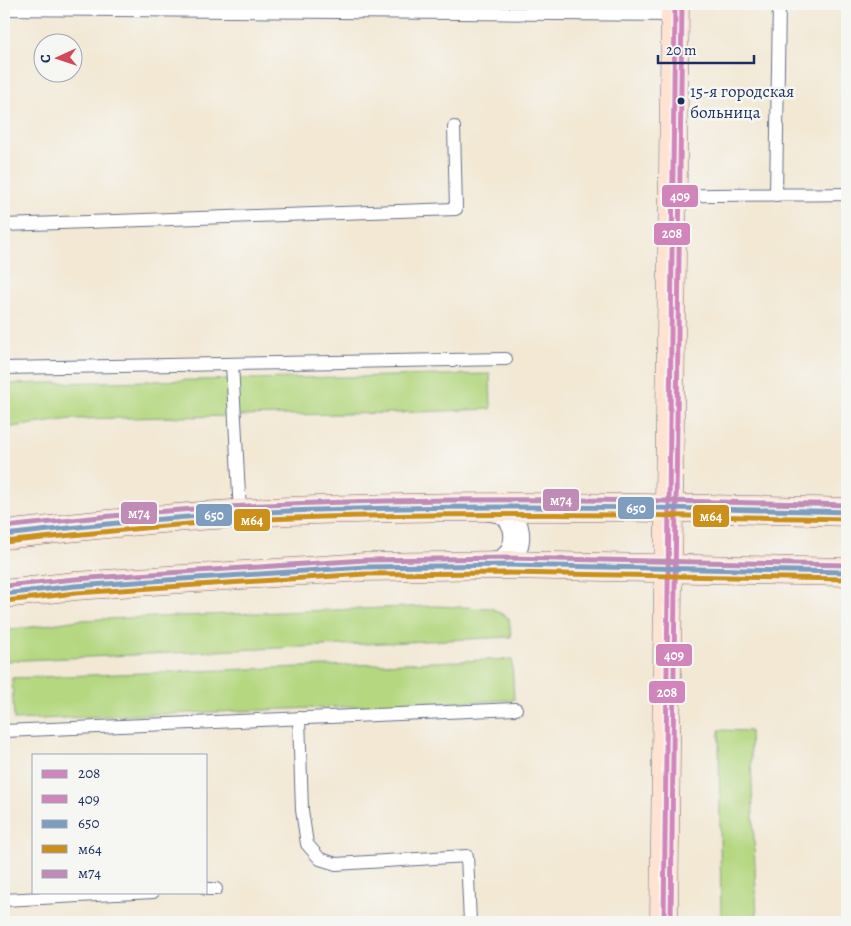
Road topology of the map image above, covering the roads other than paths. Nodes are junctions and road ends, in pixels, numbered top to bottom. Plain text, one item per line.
1 (779, 4) edge
2 (412, 8) edge
3 (4, 9) edge
4 (675, 10) edge
5 (454, 127) dead end
6 (847, 194) edge
7 (776, 195) junction
8 (673, 196) junction
9 (4, 225) edge
10 (506, 359) dead end
11 (232, 364) junction
12 (4, 368) edge
13 (488, 508) junction
14 (669, 508) junction
15 (847, 512) edge
16 (240, 513) junction
17 (4, 535) edge
18 (489, 565) junction
19 (668, 568) junction
20 (847, 572) edge
21 (4, 594) edge
22 (516, 709) dead end
23 (299, 718) junction
24 (4, 731) edge
25 (116, 894) edge
26 (4, 900) edge
27 (470, 922) edge
28 (664, 922) edge

1 - 7 lane
2 - 3 lane
2 - 4 lane
4 - 8 main road
5 - 9 lane
6 - 7 lane
7 - 8 lane
8 - 14 main road
10 - 11 lane
11 - 12 lane
11 - 16 lane
13 - 14 main road
13 - 16 main road
13 - 18 street
14 - 15 main road
14 - 19 main road
16 - 17 main road
18 - 19 main road
18 - 21 main road
19 - 20 main road
19 - 28 main road
22 - 23 lane
23 - 24 lane
23 - 27 lane
25 - 26 lane

